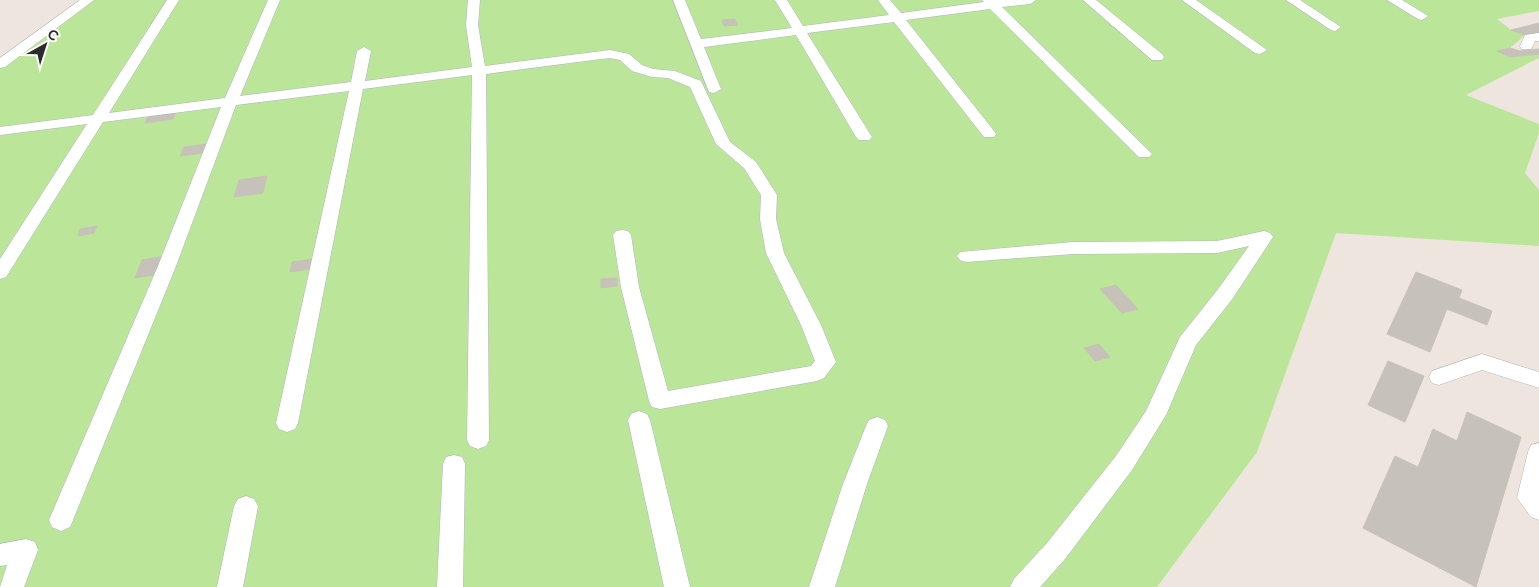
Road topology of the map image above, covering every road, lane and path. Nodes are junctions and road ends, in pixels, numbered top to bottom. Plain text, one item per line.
1 (88, 0) edge
2 (173, 0) edge
3 (274, 0) edge
4 (474, 0) edge
5 (679, 0) edge
6 (781, 0) edge
7 (884, 0) edge
8 (1030, 0) edge
9 (1089, 0) edge
10 (1188, 0) edge
11 (1292, 0) edge
12 (1393, 0) edge
13 (991, 2) edge
14 (1422, 16) dead end
15 (897, 17) junction
16 (1335, 27) dead end
17 (798, 30) junction
18 (1539, 37) edge
19 (696, 44) junction
20 (1526, 46) dead end
21 (1260, 50) dead end
22 (364, 51) dead end
23 (1156, 57) dead end
24 (0, 64) edge
25 (479, 71) junction
26 (358, 86) junction
27 (714, 89) dead end
28 (230, 103) junction
29 (97, 119) junction
30 (0, 131) edge
31 (989, 134) dead end
32 (864, 137) dead end
33 (1144, 154) dead end
34 (622, 235) dead end
35 (966, 256) dead end
36 (0, 273) edge
37 (1439, 377) dead end
38 (1539, 380) edge
39 (639, 420) dead end
40 (287, 423) dead end
41 (876, 426) dead end
42 (478, 440) dead end
43 (1539, 452) edge
44 (454, 464) dead end
45 (246, 506) dead end
46 (1539, 510) edge
47 (61, 520) dead end
48 (0, 555) edge
49 (12, 587) edge
50 (230, 587) edge
51 (450, 587) edge
52 (677, 587) edge
53 (822, 587) edge
54 (1023, 587) edge

1 - 24 street
2 - 29 street
3 - 28 street
4 - 25 street
5 - 19 street
6 - 17 street
7 - 15 street
8 - 13 street
9 - 23 street
10 - 21 street
11 - 16 street
12 - 14 street
13 - 15 street
13 - 33 street
15 - 17 street
15 - 31 street
17 - 19 street
17 - 32 street
18 - 20 street
19 - 27 street
22 - 26 street
25 - 26 street
25 - 34 street
25 - 42 street
26 - 28 street
26 - 40 street
28 - 29 street
28 - 47 street
29 - 30 street
29 - 36 street
35 - 54 street
37 - 38 street
39 - 52 street
41 - 53 street
43 - 46 street
44 - 51 street
45 - 50 street
48 - 49 street

